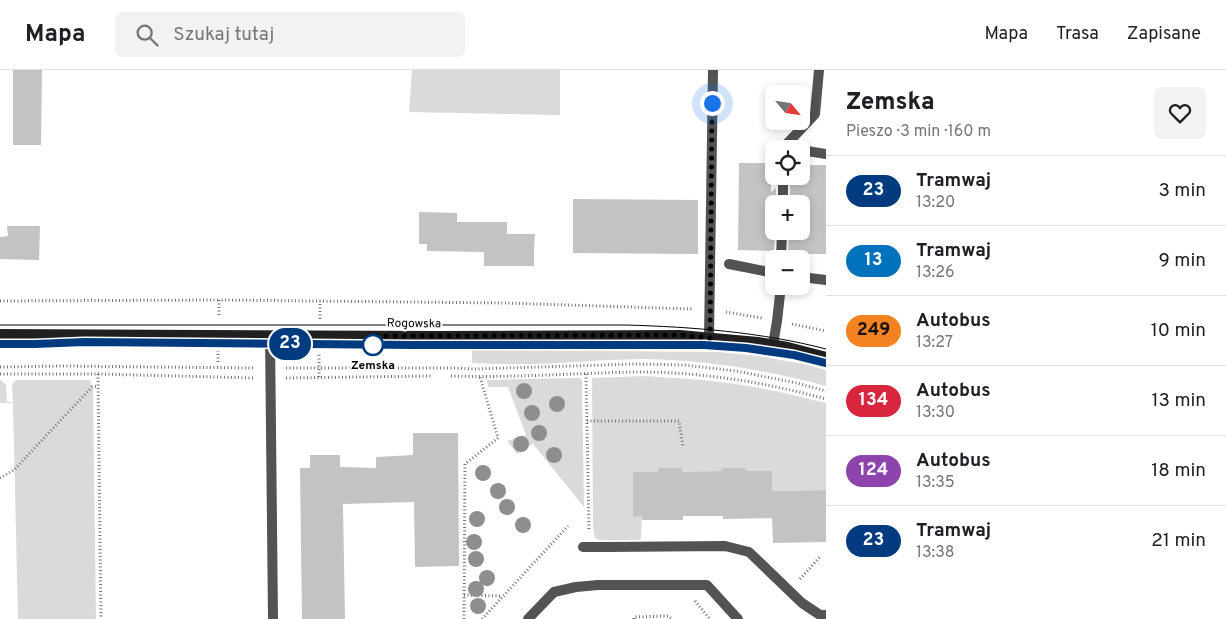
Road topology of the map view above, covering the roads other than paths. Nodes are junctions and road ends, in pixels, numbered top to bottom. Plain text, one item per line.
1 (713, 70) edge
2 (819, 70) edge
3 (791, 140) edge
4 (810, 151) edge
5 (826, 154) edge
6 (728, 264) dead end
7 (765, 271) edge
8 (810, 278) edge
9 (826, 280) edge
10 (780, 295) edge
11 (0, 334) edge
12 (270, 336) junction
13 (710, 338) junction
14 (774, 345) junction
15 (826, 357) edge
16 (586, 547) road end
17 (826, 615) edge
18 (273, 619) edge
19 (528, 619) edge
20 (738, 619) edge

1 - 13 street
2 - 3 street
4 - 5 street
6 - 7 street
8 - 9 street
10 - 14 street
11 - 12 street, Rogowska
12 - 13 street, Rogowska
12 - 18 street
13 - 14 street, Rogowska
14 - 15 street, Rogowska
16 - 17 street
19 - 20 street

